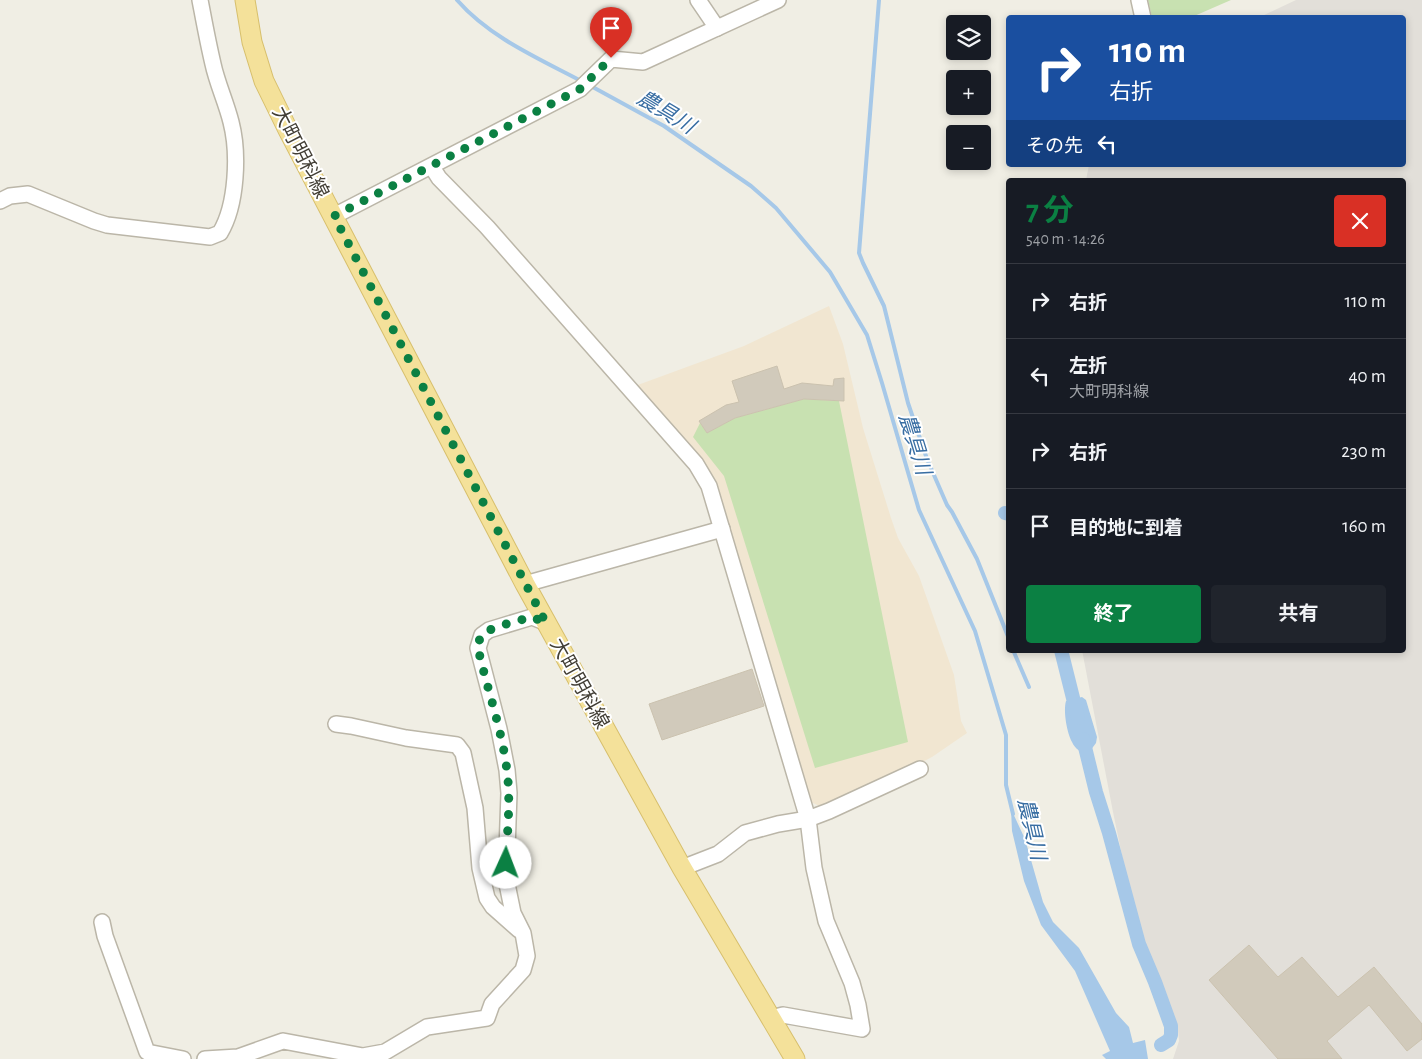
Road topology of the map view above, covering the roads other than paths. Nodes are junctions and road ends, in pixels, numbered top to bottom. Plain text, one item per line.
1 (200, 0) edge
2 (245, 0) edge
3 (698, 0) edge
4 (778, 0) edge
5 (1138, 0) edge
6 (1142, 15) edge
7 (718, 28) junction
8 (432, 167) junction
9 (0, 201) edge
10 (334, 216) junction
11 (722, 529) junction
12 (525, 584) junction
13 (546, 623) junction
14 (336, 724) dead end
15 (920, 769) dead end
16 (808, 819) junction
17 (682, 868) junction
18 (102, 922) dead end
19 (523, 933) junction
20 (772, 1018) junction
21 (182, 1059) edge
22 (205, 1059) edge
23 (794, 1059) edge

1 - 9 street
2 - 10 main road, 大町明科線
3 - 7 street
4 - 7 street
5 - 6 street
7 - 8 street
8 - 10 street
8 - 11 street
10 - 12 main road, 大町明科線
11 - 12 street
11 - 16 street
12 - 13 main road, 大町明科線
13 - 17 main road, 大町明科線
13 - 19 street
14 - 19 street
15 - 16 street
16 - 17 street
16 - 20 street
17 - 20 main road, 大町明科線
18 - 21 street
19 - 22 street
20 - 23 main road, 大町明科線

